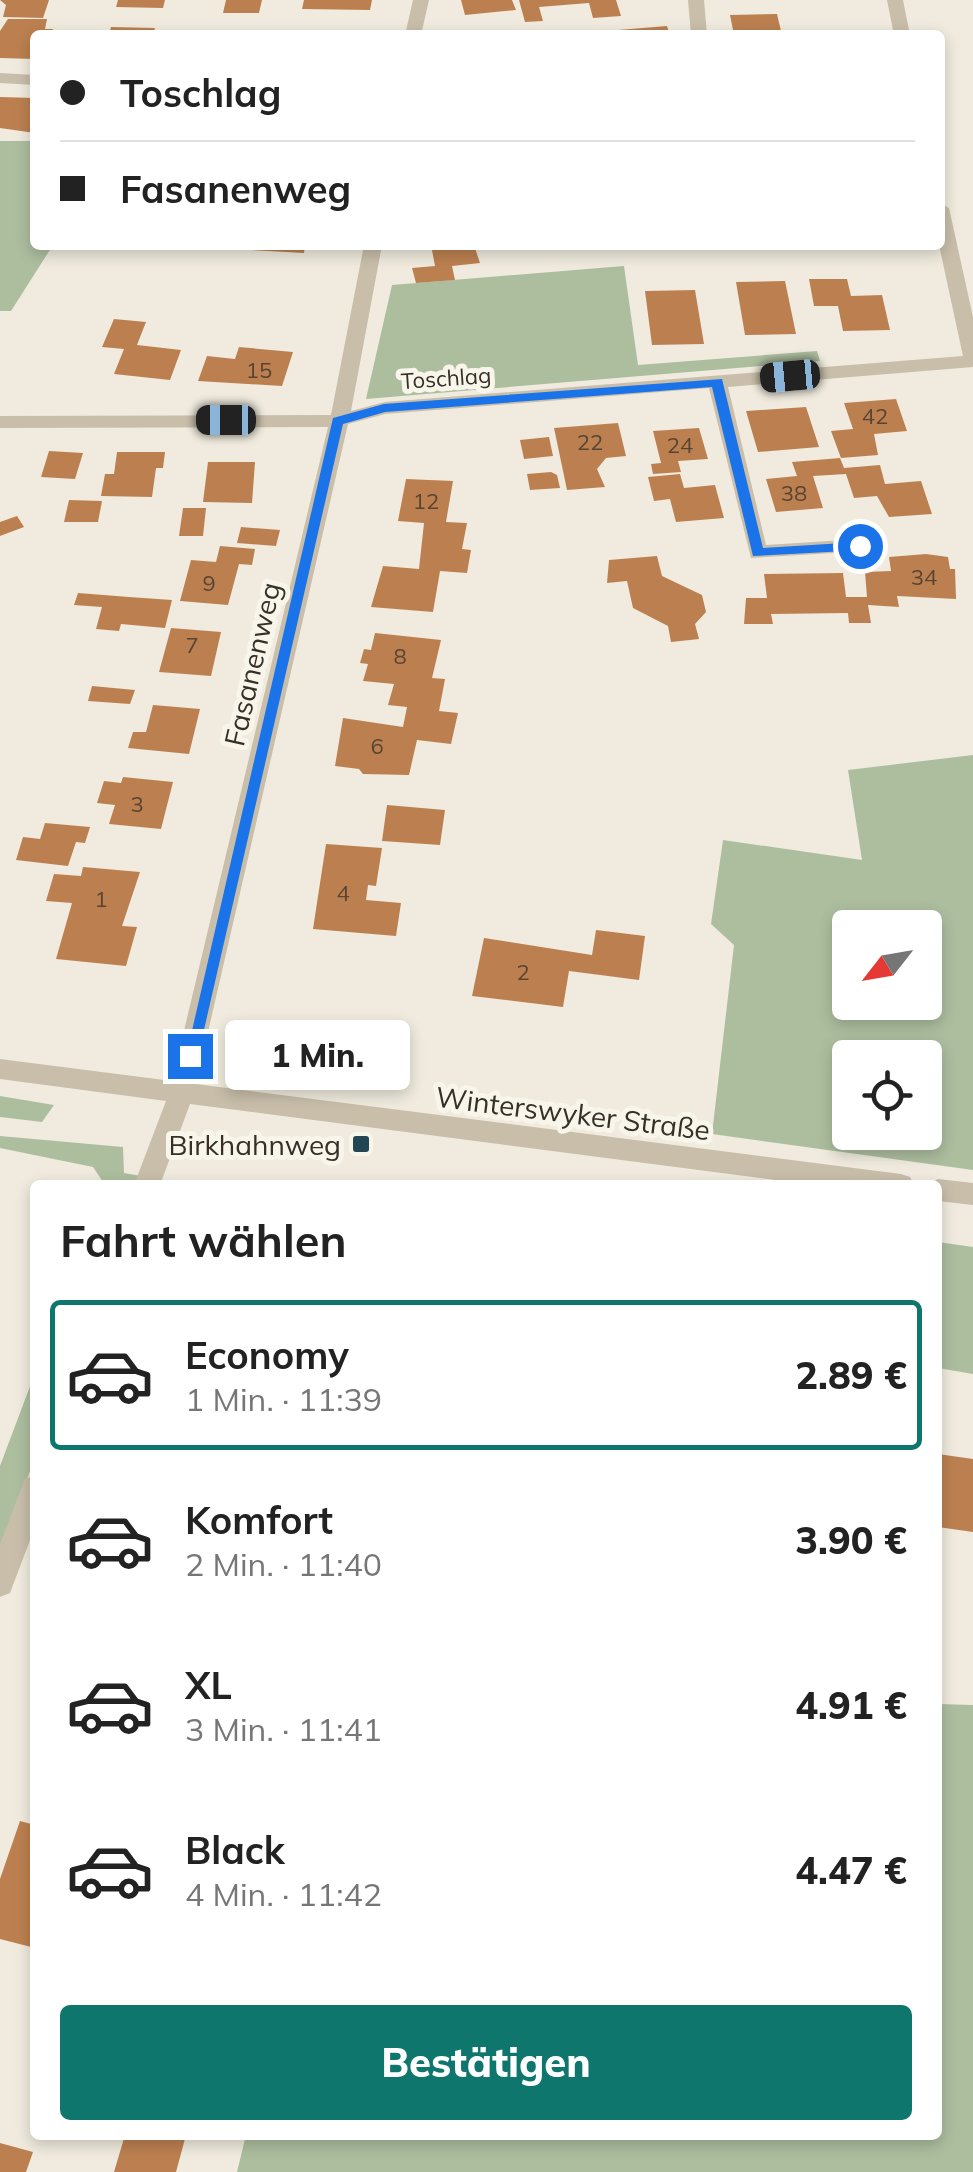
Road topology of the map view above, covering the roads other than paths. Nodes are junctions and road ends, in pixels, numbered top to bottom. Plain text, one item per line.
1 (421, 0) edge
2 (696, 0) edge
3 (895, 0) edge
4 (414, 30) edge
5 (699, 30) edge
6 (901, 30) edge
7 (0, 78) edge
8 (30, 80) edge
9 (945, 231) edge
10 (372, 250) edge
11 (973, 361) edge
12 (718, 382) junction
13 (337, 421) junction
14 (0, 422) edge
15 (860, 546) dead end
16 (0, 1070) edge
17 (180, 1095) junction
18 (148, 1180) edge
19 (860, 1180) edge
20 (942, 1190) edge
21 (973, 1194) edge
22 (30, 1502) edge
23 (0, 1583) edge

1 - 4 street
2 - 5 street
3 - 6 street
7 - 8 street
9 - 11 street
10 - 13 street, Fasanenweg
11 - 12 street, Toschlag
12 - 13 street, Toschlag
12 - 15 street
13 - 14 street, Toschlag
13 - 17 street, Fasanenweg
16 - 17 street, Winterswyker Straße
17 - 18 street
17 - 19 street, Winterswyker Straße
20 - 21 street
22 - 23 street

